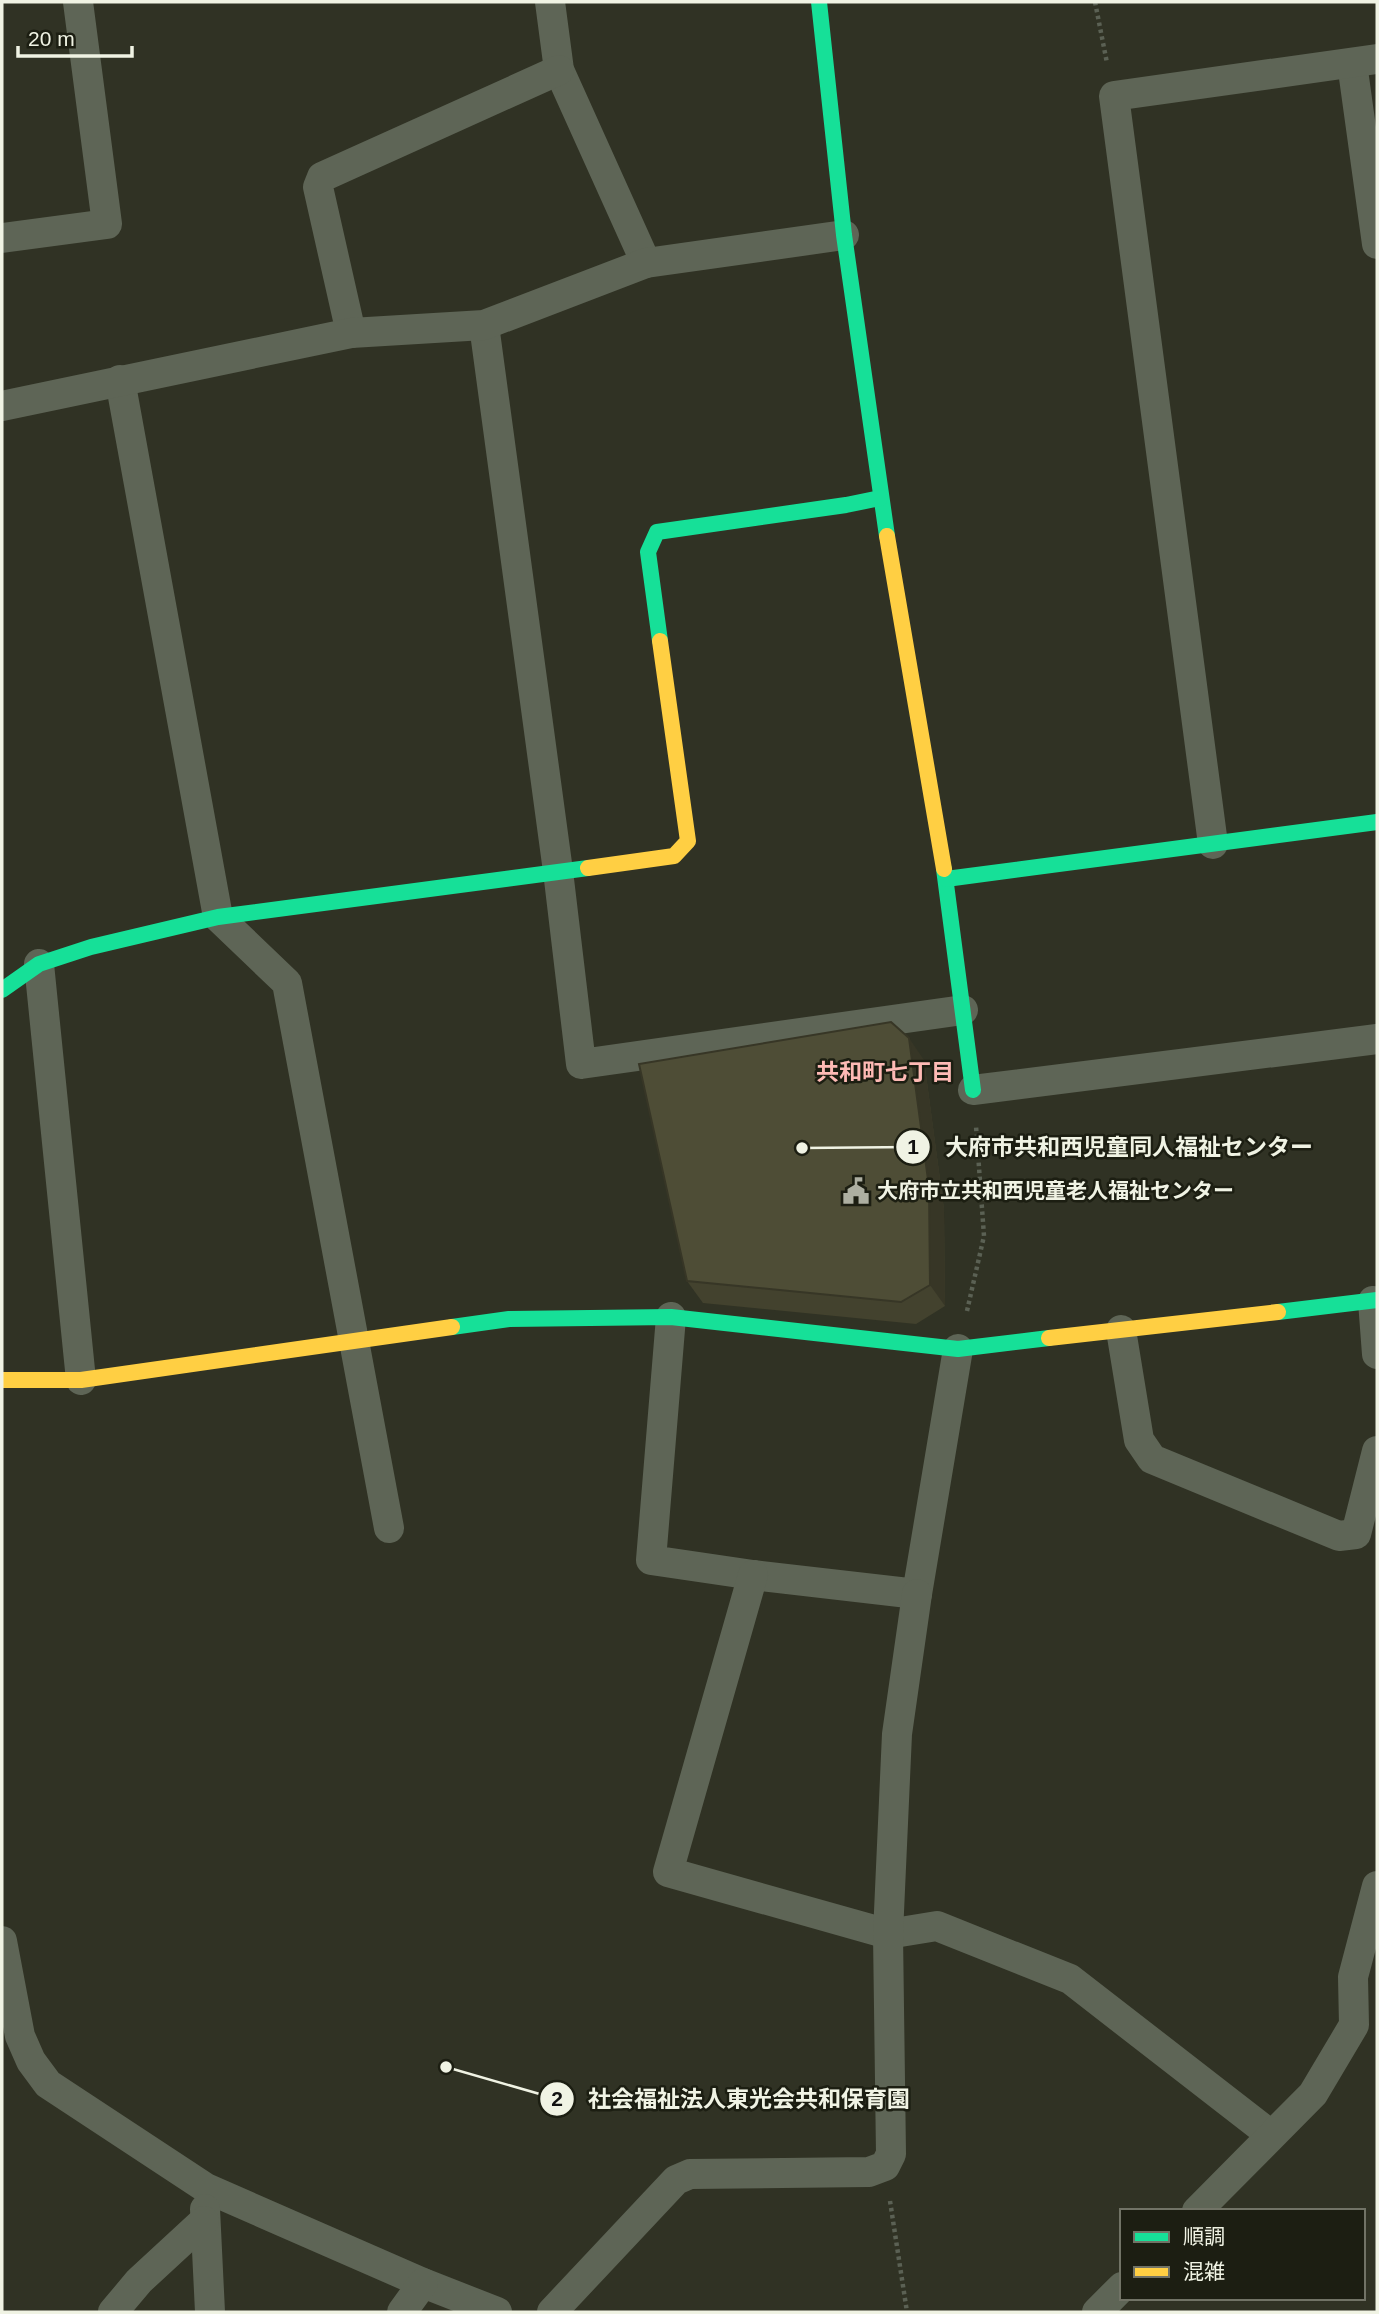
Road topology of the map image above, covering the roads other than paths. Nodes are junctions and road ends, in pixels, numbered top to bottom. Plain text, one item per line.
1 (78, 2) edge
2 (550, 2) edge
3 (819, 2) edge
4 (1365, 61) edge
5 (559, 70) junction
6 (844, 235) junction
7 (2, 238) edge
8 (1377, 244) edge
9 (646, 263) junction
10 (484, 326) junction
11 (351, 333) junction
12 (120, 380) junction
13 (2, 406) edge
14 (880, 498) junction
15 (1377, 822) edge
16 (1213, 844) junction
17 (558, 871) junction
18 (946, 879) junction
19 (218, 917) junction
20 (39, 964) junction
21 (2, 990) edge
22 (963, 1010) junction
23 (1377, 1039) edge
24 (973, 1090) joint
25 (1375, 1301) edge
26 (671, 1317) junction
27 (1121, 1330) junction
28 (353, 1340) junction
29 (958, 1349) junction
30 (1377, 1354) edge
31 (2, 1380) edge
32 (81, 1380) junction
33 (1377, 1451) edge
34 (389, 1528) dead end
35 (753, 1575) junction
36 (917, 1594) junction
37 (1377, 1886) edge
38 (888, 1934) junction
39 (2, 1941) edge
40 (1365, 2032) edge
41 (1271, 2135) junction
42 (206, 2188) junction
43 (1199, 2209) edge
44 (204, 2221) junction
45 (423, 2283) junction
46 (1120, 2289) edge
47 (113, 2312) edge
48 (209, 2312) edge
49 (402, 2312) edge
50 (497, 2312) edge
51 (552, 2312) edge
52 (1097, 2312) edge

1 - 7 street
2 - 5 street
3 - 6 street
4 - 8 street
4 - 16 street
5 - 9 street
5 - 11 street
6 - 9 street
6 - 14 street
9 - 10 street
10 - 11 street
10 - 17 street
11 - 12 street
12 - 13 street
12 - 19 street
14 - 17 street
14 - 18 street
15 - 16 street
16 - 18 street
17 - 19 street
17 - 22 street
18 - 22 street
19 - 20 street
19 - 28 street
20 - 21 street
20 - 32 street
22 - 24 street
23 - 24 street
25 - 27 street
25 - 30 street
26 - 28 street
26 - 29 street
26 - 35 street
27 - 29 street
27 - 33 street
28 - 32 street
28 - 34 street
29 - 36 street
31 - 32 street
35 - 36 street
35 - 38 street
36 - 38 street
37 - 40 street
38 - 41 street
38 - 51 street
39 - 42 street
40 - 41 street
41 - 43 street
42 - 44 street
42 - 45 street
44 - 47 street
44 - 48 street
45 - 49 street
45 - 50 street
46 - 52 street

